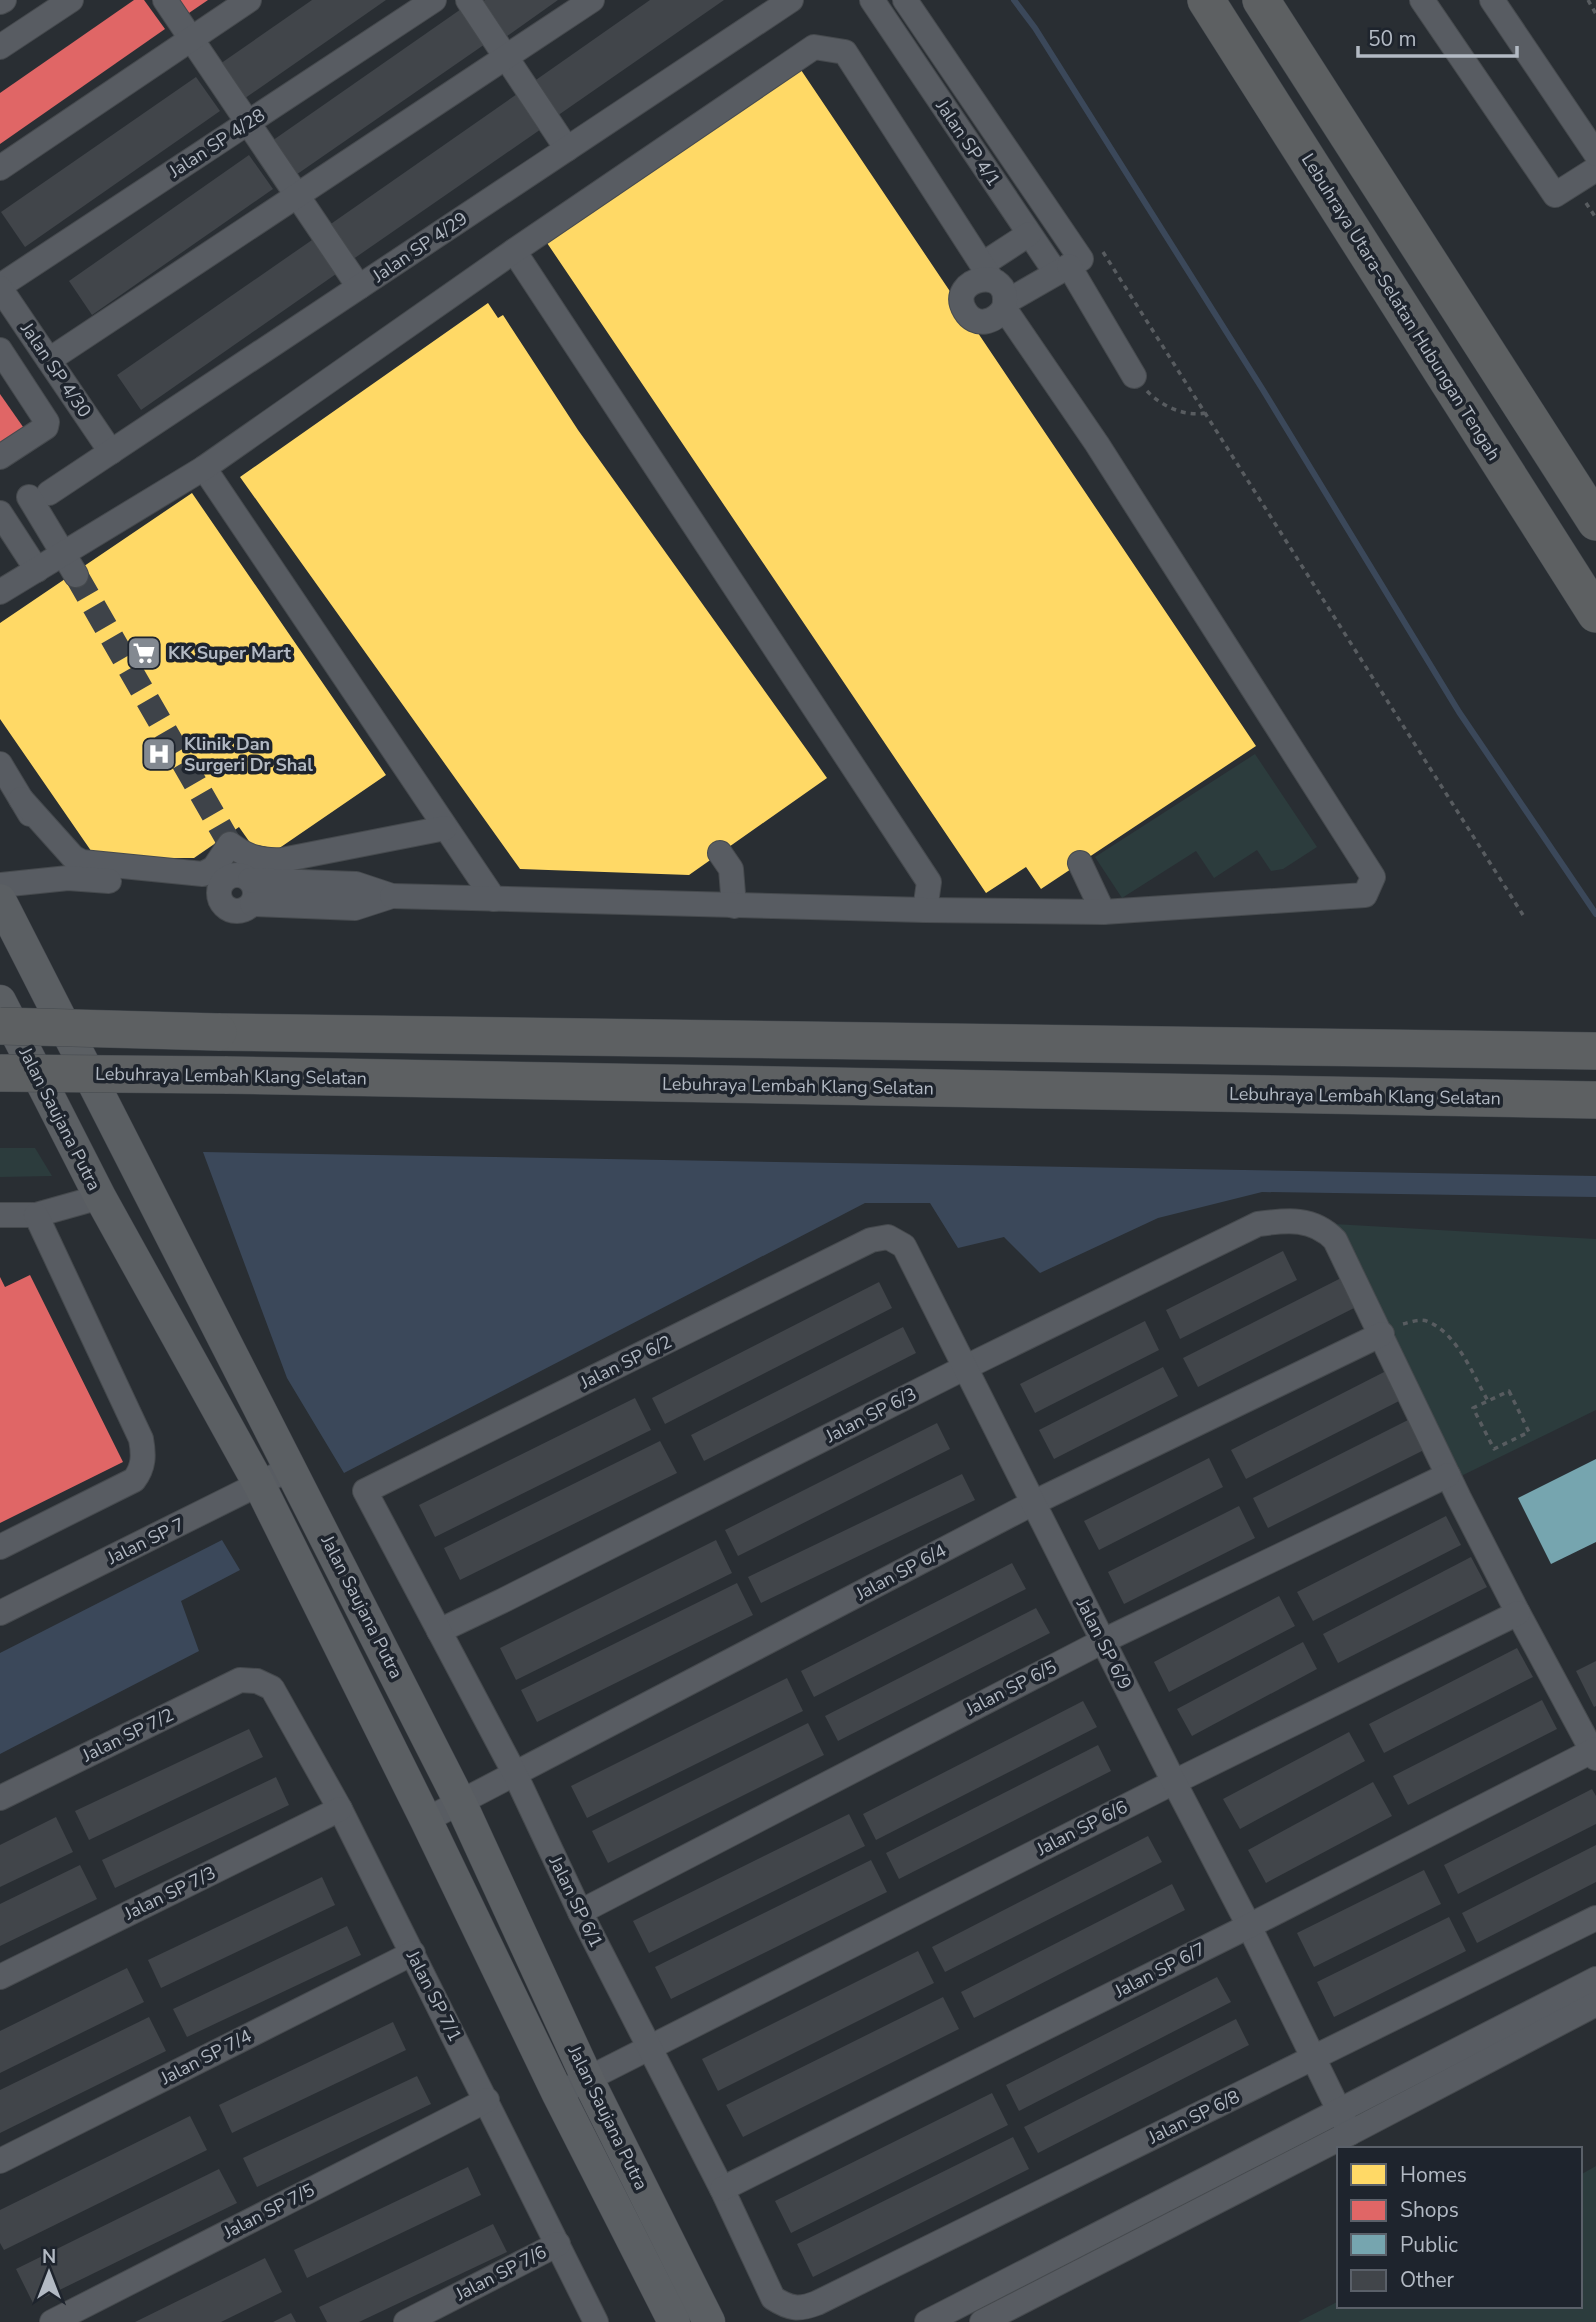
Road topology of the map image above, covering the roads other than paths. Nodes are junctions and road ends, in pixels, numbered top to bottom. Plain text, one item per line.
1 (71, 0) edge
2 (165, 0) edge
3 (249, 0) edge
4 (434, 0) edge
5 (468, 0) edge
6 (592, 0) edge
7 (791, 0) edge
8 (872, 0) edge
9 (905, 0) edge
10 (1206, 0) edge
11 (1261, 0) edge
12 (1423, 0) edge
13 (1492, 0) edge
14 (191, 39) junction
15 (0, 47) edge
16 (506, 57) junction
17 (248, 123) junction
18 (567, 149) junction
19 (1596, 154) edge
20 (0, 168) edge
21 (1596, 169) edge
22 (297, 195) junction
23 (1029, 234) junction
24 (514, 251) junction
25 (1062, 270) junction
26 (988, 272) junction
27 (0, 287) edge
28 (359, 287) junction
29 (1005, 305) junction
30 (0, 350) edge
31 (49, 360) junction
32 (1134, 376) road end
33 (111, 452) junction
34 (0, 457) edge
35 (204, 468) junction
36 (38, 500) junction
37 (2, 521) edge
38 (1596, 522) edge
39 (64, 553) junction
40 (29, 574) junction
41 (0, 592) edge
42 (1596, 614) edge
43 (0, 764) edge
44 (21, 799) junction
45 (446, 828) junction
46 (720, 853) dead end
47 (1080, 863) dead end
48 (68, 878) junction
49 (0, 885) edge
50 (494, 899) junction
51 (0, 900) edge
52 (734, 906) junction
53 (925, 910) junction
54 (1103, 912) junction
55 (0, 1001) edge
56 (0, 1026) edge
57 (1596, 1051) edge
58 (0, 1073) edge
59 (1596, 1100) edge
60 (100, 1197) junction
61 (0, 1214) edge
62 (36, 1215) junction
63 (888, 1237) joint
64 (1382, 1334) junction
65 (965, 1367) junction
66 (291, 1468) junction
67 (1448, 1475) junction
68 (259, 1485) junction
69 (365, 1491) joint
70 (1034, 1503) junction
71 (0, 1547) edge
72 (0, 1613) edge
73 (1518, 1613) junction
74 (439, 1631) junction
75 (1103, 1641) junction
76 (257, 1681) joint
77 (1595, 1753) edge
78 (515, 1774) junction
79 (1174, 1782) junction
80 (0, 1798) edge
81 (461, 1804) junction
82 (340, 1809) junction
83 (426, 1820) junction
84 (580, 1912) junction
85 (1596, 1918) edge
86 (1249, 1926) junction
87 (413, 1953) junction
88 (0, 1978) edge
89 (1596, 1979) edge
90 (1596, 2004) edge
91 (649, 2048) junction
92 (1313, 2058) junction
93 (588, 2080) junction
94 (558, 2094) junction
95 (486, 2100) junction
96 (1339, 2111) junction
97 (1350, 2133) junction
98 (0, 2161) edge
99 (722, 2189) junction
100 (558, 2244) junction
101 (790, 2308) joint
102 (52, 2322) edge
103 (406, 2322) edge
104 (596, 2322) edge
105 (674, 2322) edge
106 (709, 2322) edge
107 (927, 2322) edge
108 (982, 2322) edge

1 - 15 street
2 - 14 street
3 - 14 street
4 - 17 street, Jalan SP 4/28
5 - 16 street
6 - 16 street
7 - 18 street, Jalan SP 4/29
8 - 23 street, Jalan SP 4/1
9 - 25 street, Jalan SP 4/1
10 - 42 highway, Lebuhraya Utara–Selatan Hubungan Tengah
11 - 38 highway
12 - 21 street
13 - 19 street
14 - 17 street
14 - 20 street
16 - 18 street
16 - 22 street
17 - 22 street
17 - 27 street, Jalan SP 4/28
18 - 28 street, Jalan SP 4/29
22 - 28 street
22 - 31 street
23 - 25 street, Jalan SP 4/1
23 - 26 street
24 - 26 street
24 - 35 street
24 - 53 street
25 - 29 street
25 - 32 street, Jalan SP 4/1
26 - 29 street
26 - 29 street
27 - 31 street, Jalan SP 4/30
28 - 33 street, Jalan SP 4/29
29 - 54 street
30 - 34 street
31 - 33 street, Jalan SP 4/30
33 - 36 street, Jalan SP 4/29
35 - 39 street
35 - 45 street
36 - 37 street, Jalan SP 4/29
36 - 39 street
37 - 40 street
39 - 40 street
39 - 40 street
40 - 41 street
43 - 44 street
44 - 45 street
44 - 48 street
45 - 50 street
46 - 52 street
47 - 54 street
48 - 49 street
48 - 50 street
50 - 52 street
51 - 66 main road, Jalan Saujana Putra
52 - 53 street
53 - 54 street
55 - 60 main road, Jalan Saujana Putra
56 - 57 highway, bridge
58 - 59 highway, Lebuhraya Lembah Klang Selatan, bridge
60 - 62 street
60 - 68 main road, Jalan Saujana Putra
61 - 62 street
62 - 71 street
63 - 65 street, Jalan SP 6/9
63 - 69 street, Jalan SP 6/2
64 - 65 street, Jalan SP 6/3
64 - 67 street
64 - 70 street, Jalan SP 6/4
65 - 70 street, Jalan SP 6/9
65 - 74 street, Jalan SP 6/3
66 - 68 street, Jalan SP 7
66 - 81 main road, Jalan Saujana Putra
67 - 73 street
67 - 75 street, Jalan SP 6/5
68 - 72 street, Jalan SP 7
68 - 83 main road, Jalan Saujana Putra
69 - 74 street, Jalan SP 6/1
70 - 75 street, Jalan SP 6/9
70 - 78 street, Jalan SP 6/4
73 - 77 street
73 - 79 street, Jalan SP 6/6
74 - 78 street, Jalan SP 6/1
75 - 79 street, Jalan SP 6/9
75 - 84 street, Jalan SP 6/5
76 - 80 street, Jalan SP 7/2
76 - 82 street, Jalan SP 7/1
77 - 86 street, Jalan SP 6/7
78 - 81 street, Jalan SP 6/4
78 - 84 street, Jalan SP 6/1
79 - 86 street, Jalan SP 6/9
79 - 91 street, Jalan SP 6/6
81 - 83 street, Jalan SP 6/4
81 - 93 main road, Jalan Saujana Putra
82 - 87 street, Jalan SP 7/1
82 - 88 street, Jalan SP 7/3
83 - 94 main road, Jalan Saujana Putra
84 - 91 street, Jalan SP 6/1
85 - 92 street, Jalan SP 6/8
86 - 92 street, Jalan SP 6/9
86 - 99 street, Jalan SP 6/7
87 - 95 street, Jalan SP 7/1
87 - 98 street, Jalan SP 7/4
89 - 96 street
90 - 97 street
91 - 93 street, Jalan SP 6/6
91 - 99 street, Jalan SP 6/1
92 - 96 street, Jalan SP 6/9
92 - 101 street, Jalan SP 6/8
93 - 94 street, Jalan SP 6/6
93 - 106 main road, Jalan Saujana Putra
94 - 105 main road, Jalan Saujana Putra
95 - 100 street, Jalan SP 7/1
95 - 102 street, Jalan SP 7/5
96 - 97 street, Jalan SP 6/9
96 - 107 street
97 - 108 street
99 - 101 street, Jalan SP 6/1
100 - 103 street, Jalan SP 7/6
100 - 104 street, Jalan SP 7/1

